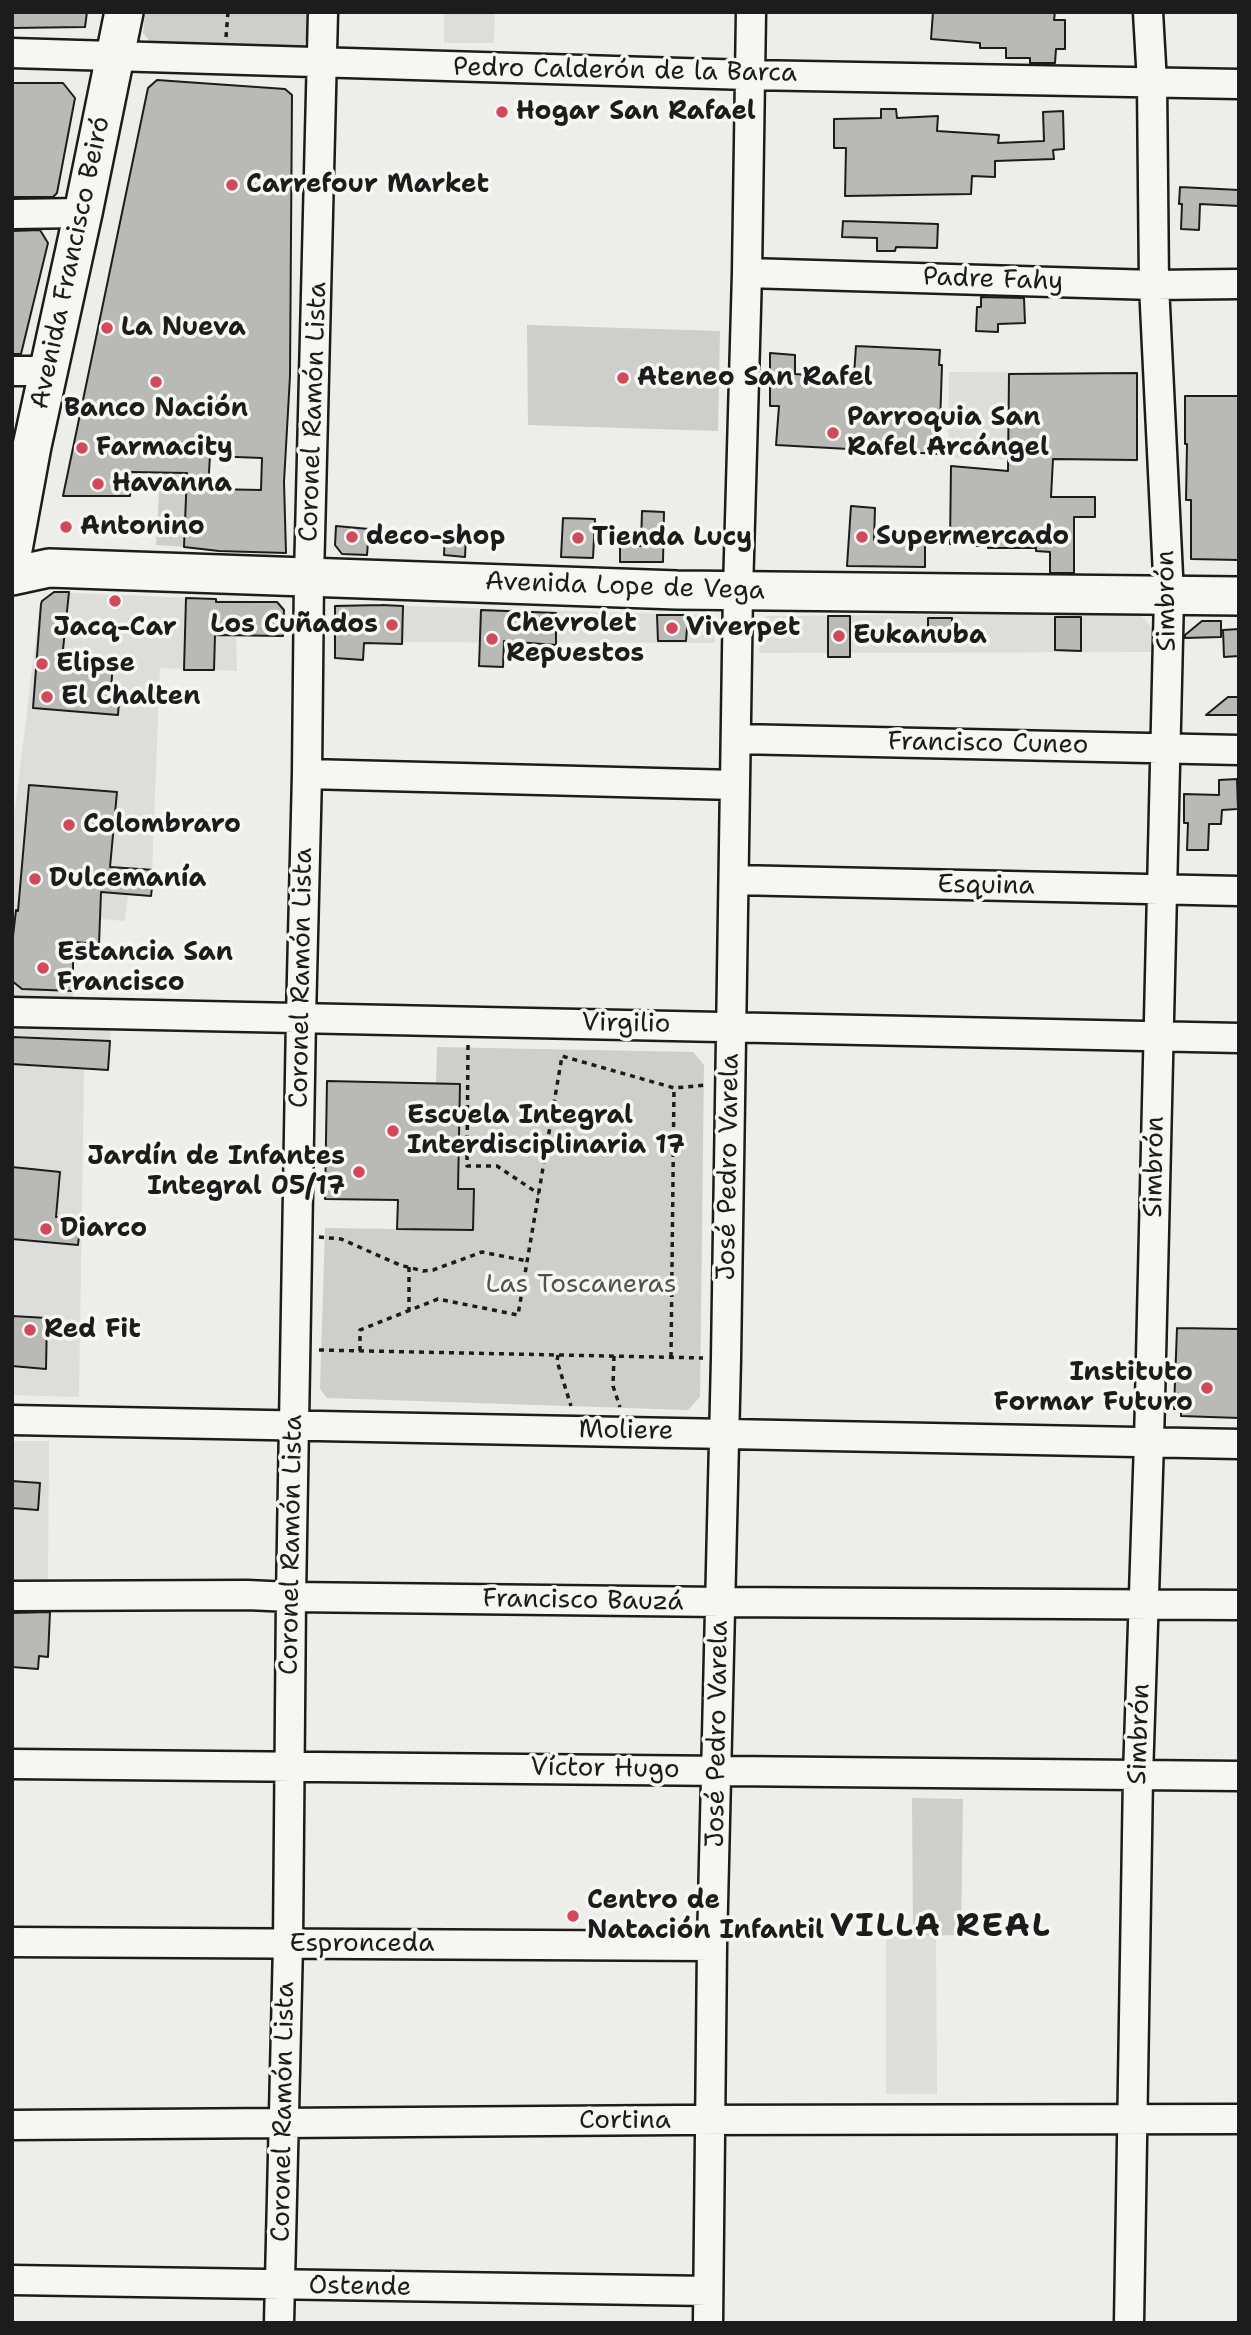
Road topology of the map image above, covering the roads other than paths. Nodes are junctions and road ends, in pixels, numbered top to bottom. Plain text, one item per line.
1 (124, 12) edge
2 (323, 12) edge
3 (751, 12) edge
4 (1148, 12) edge
5 (12, 53) edge
6 (116, 55) junction
7 (323, 63) junction
8 (749, 75) junction
9 (1152, 83) junction
10 (1239, 83) edge
11 (83, 212) junction
12 (12, 214) edge
13 (747, 273) junction
14 (1154, 285) junction
15 (1239, 285) edge
16 (49, 370) junction
17 (12, 371) edge
18 (12, 555) edge
19 (12, 576) edge
20 (309, 577) junction
21 (738, 591) junction
22 (1169, 596) junction
23 (1239, 596) edge
24 (737, 739) junction
25 (1167, 748) junction
26 (1239, 750) edge
27 (307, 774) junction
28 (735, 785) junction
29 (734, 880) junction
30 (1163, 889) junction
31 (1239, 891) edge
32 (12, 1012) edge
33 (300, 1018) junction
34 (1157, 1036) junction
35 (1239, 1038) edge
36 (731, 1040) junction
37 (12, 1420) edge
38 (295, 1424) junction
39 (723, 1433) junction
40 (1149, 1442) junction
41 (1239, 1444) edge
42 (12, 1596) edge
43 (290, 1597) junction
44 (721, 1602) junction
45 (1144, 1603) junction
46 (1239, 1605) edge
47 (12, 1763) edge
48 (289, 1766) junction
49 (717, 1770) junction
50 (1138, 1776) junction
51 (1239, 1776) edge
52 (12, 1942) edge
53 (288, 1944) junction
54 (712, 1946) junction
55 (1131, 2119) junction
56 (1239, 2119) edge
57 (709, 2120) junction
58 (283, 2124) junction
59 (12, 2125) edge
60 (12, 2280) edge
61 (280, 2286) junction
62 (708, 2291) junction
63 (279, 2323) edge
64 (708, 2323) edge
65 (1129, 2323) edge

1 - 6 main road, Avenida Francisco Beiró
2 - 7 street, Coronel Ramón Lista
3 - 8 street, José Pedro Varela
4 - 9 street, Simbrón
5 - 6 street, Pedro Calderón de la Barca
6 - 7 street, Pedro Calderón de la Barca
6 - 11 main road, Avenida Francisco Beiró
7 - 8 street, Pedro Calderón de la Barca
7 - 20 street, Coronel Ramón Lista
8 - 9 street, Pedro Calderón de la Barca
8 - 13 street, José Pedro Varela
9 - 10 street, Pedro Calderón de la Barca
9 - 14 street, Simbrón
11 - 12 street
11 - 16 main road, Avenida Francisco Beiró
13 - 14 street, Padre Fahy
13 - 21 street, José Pedro Varela
14 - 15 street, Padre Fahy
14 - 22 street, Simbrón
16 - 17 street
16 - 18 main road, Avenida Francisco Beiró
19 - 20 main road, Avenida Lope de Vega
20 - 21 main road, Avenida Lope de Vega
20 - 27 street, Coronel Ramón Lista
21 - 22 main road, Avenida Lope de Vega
21 - 24 street, José Pedro Varela
22 - 23 main road, Avenida Lope de Vega
22 - 25 street, Simbrón
24 - 25 street, Francisco Cuneo
24 - 28 street, José Pedro Varela
25 - 26 street, Francisco Cuneo
25 - 30 street, Simbrón
27 - 28 street
27 - 33 street, Coronel Ramón Lista
28 - 29 street, José Pedro Varela
29 - 30 street, Esquina
29 - 36 street, José Pedro Varela
30 - 31 street, Esquina
30 - 34 street, Simbrón
32 - 33 street, Virgilio
33 - 36 street, Virgilio
33 - 38 street, Coronel Ramón Lista
34 - 35 street, Virgilio
34 - 36 street, Virgilio
34 - 40 street, Simbrón
36 - 39 street, José Pedro Varela
37 - 38 street, Moliere
38 - 39 street, Moliere
38 - 43 street, Coronel Ramón Lista
39 - 40 street, Moliere
39 - 44 street, José Pedro Varela
40 - 41 street, Moliere
40 - 45 street, Simbrón
42 - 43 street, Francisco Bauzá
43 - 44 street, Francisco Bauzá
43 - 48 street, Coronel Ramón Lista
44 - 45 street, Francisco Bauzá
44 - 49 street, José Pedro Varela
45 - 46 street, Francisco Bauzá
45 - 50 street, Simbrón
47 - 48 street, Víctor Hugo
48 - 49 street, Víctor Hugo
48 - 53 street, Coronel Ramón Lista
49 - 50 street, Víctor Hugo
49 - 54 street, José Pedro Varela
50 - 51 street, Víctor Hugo
50 - 55 street, Simbrón
52 - 53 street, Espronceda
53 - 54 street, Espronceda
53 - 58 street, Coronel Ramón Lista
54 - 57 street, José Pedro Varela
55 - 56 street, Cortina
55 - 57 street, Cortina
55 - 65 street, Simbrón
57 - 58 street, Cortina
57 - 62 street, José Pedro Varela
58 - 59 street, Cortina
58 - 61 street, Coronel Ramón Lista
60 - 61 street, Ostende
61 - 62 street, Ostende
61 - 63 street, Coronel Ramón Lista
62 - 64 street, José Pedro Varela

